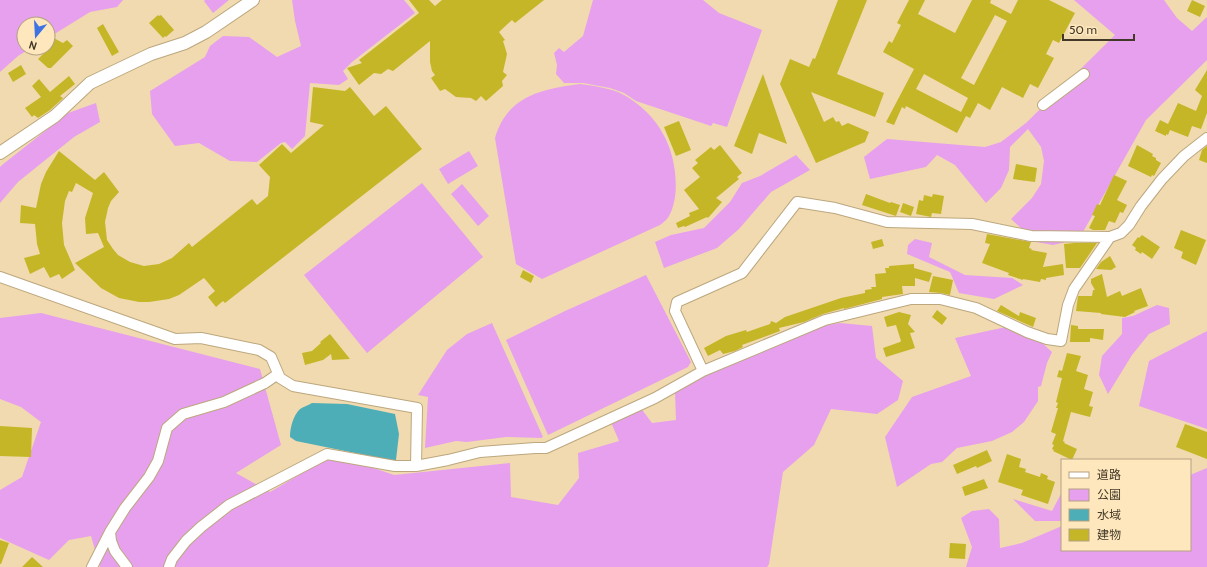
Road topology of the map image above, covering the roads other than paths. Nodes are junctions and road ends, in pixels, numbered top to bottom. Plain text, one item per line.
1 (253, 0) edge
2 (1084, 74) dead end
3 (1043, 105) dead end
4 (1207, 138) edge
5 (0, 153) edge
6 (1110, 237) junction
7 (0, 277) edge
8 (703, 371) junction
9 (278, 374) junction
10 (416, 466) junction
11 (110, 532) junction
12 (92, 567) edge
13 (127, 567) edge
14 (169, 567) edge

1 - 5 street
2 - 3 street
4 - 6 street
6 - 8 street
6 - 8 street
7 - 9 street
8 - 10 street
9 - 10 street
9 - 11 street
10 - 14 street
11 - 12 street
11 - 13 street

